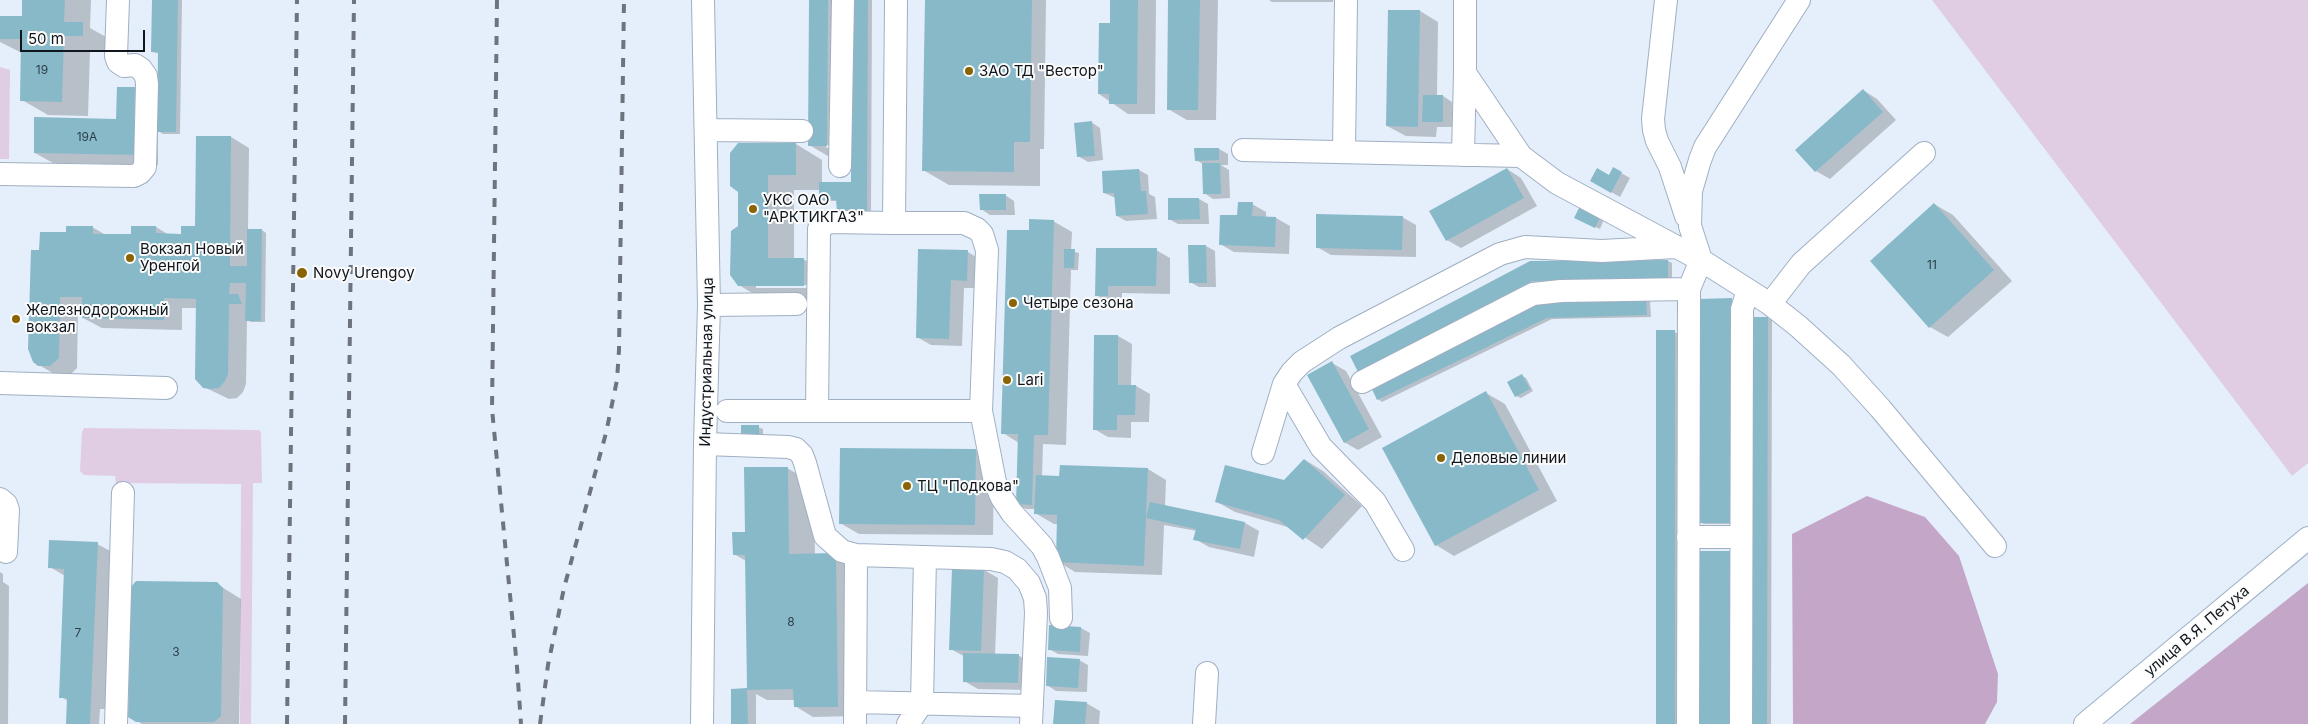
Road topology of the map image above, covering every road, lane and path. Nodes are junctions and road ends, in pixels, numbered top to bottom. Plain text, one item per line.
1 (118, 0) edge
2 (703, 0) edge
3 (843, 0) edge
4 (896, 0) edge
5 (1346, 0) edge
6 (1465, 0) edge
7 (1666, 0) edge
8 (1799, 0) edge
9 (1465, 73) junction
10 (706, 130) junction
11 (802, 131) dead end
12 (1243, 150) dead end
13 (1344, 152) junction
14 (1924, 153) dead end
15 (1463, 155) junction
16 (1520, 156) junction
17 (840, 166) dead end
18 (0, 174) edge
19 (894, 223) junction
20 (1690, 226) junction
21 (1677, 247) junction
22 (1701, 260) junction
23 (1689, 289) junction
24 (1748, 290) junction
25 (709, 304) junction
26 (796, 304) dead end
27 (1770, 304) junction
28 (1362, 382) dead end
29 (0, 383) edge
30 (1284, 384) junction
31 (166, 388) dead end
32 (727, 411) dead end
33 (816, 411) junction
34 (981, 412) junction
35 (705, 444) junction
36 (1263, 453) dead end
37 (123, 493) dead end
38 (0, 499) edge
39 (1688, 537) junction
40 (1741, 538) junction
41 (2308, 538) edge
42 (1995, 546) dead end
43 (1403, 550) dead end
44 (6, 552) dead end
45 (856, 555) junction
46 (925, 557) junction
47 (1061, 618) dead end
48 (1207, 673) dead end
49 (855, 702) junction
50 (922, 704) junction
51 (1032, 715) edge
52 (116, 724) edge
53 (702, 724) edge
54 (855, 724) edge
55 (908, 724) edge
56 (1204, 724) edge
57 (1688, 724) edge
58 (1741, 724) edge
59 (2085, 724) edge

1 - 18 street
2 - 10 street, Индустриальная улица
3 - 17 street
4 - 19 street
5 - 13 street
6 - 9 street
7 - 20 street
8 - 20 street
9 - 15 street
9 - 16 street
10 - 11 street
10 - 25 street, Индустриальная улица
12 - 13 street
13 - 15 street
14 - 27 street
15 - 16 street
16 - 21 street
19 - 33 street
19 - 34 street
20 - 22 street
21 - 22 street
21 - 30 street
22 - 23 street
22 - 24 street
23 - 28 street
23 - 39 street
24 - 27 street
24 - 40 street
25 - 26 street
25 - 35 street, Индустриальная улица
27 - 42 street
29 - 31 street
30 - 36 street
30 - 43 street
32 - 33 street
33 - 34 street
34 - 47 street
35 - 45 street
35 - 53 street, Индустриальная улица
37 - 52 street
38 - 44 street
39 - 40 street
39 - 57 street
40 - 58 street
41 - 59 street, улица В.Я. Петуха
45 - 46 street
45 - 49 street
46 - 50 street
46 - 51 street
48 - 56 street
49 - 50 street
49 - 54 street
50 - 51 street
50 - 55 street

